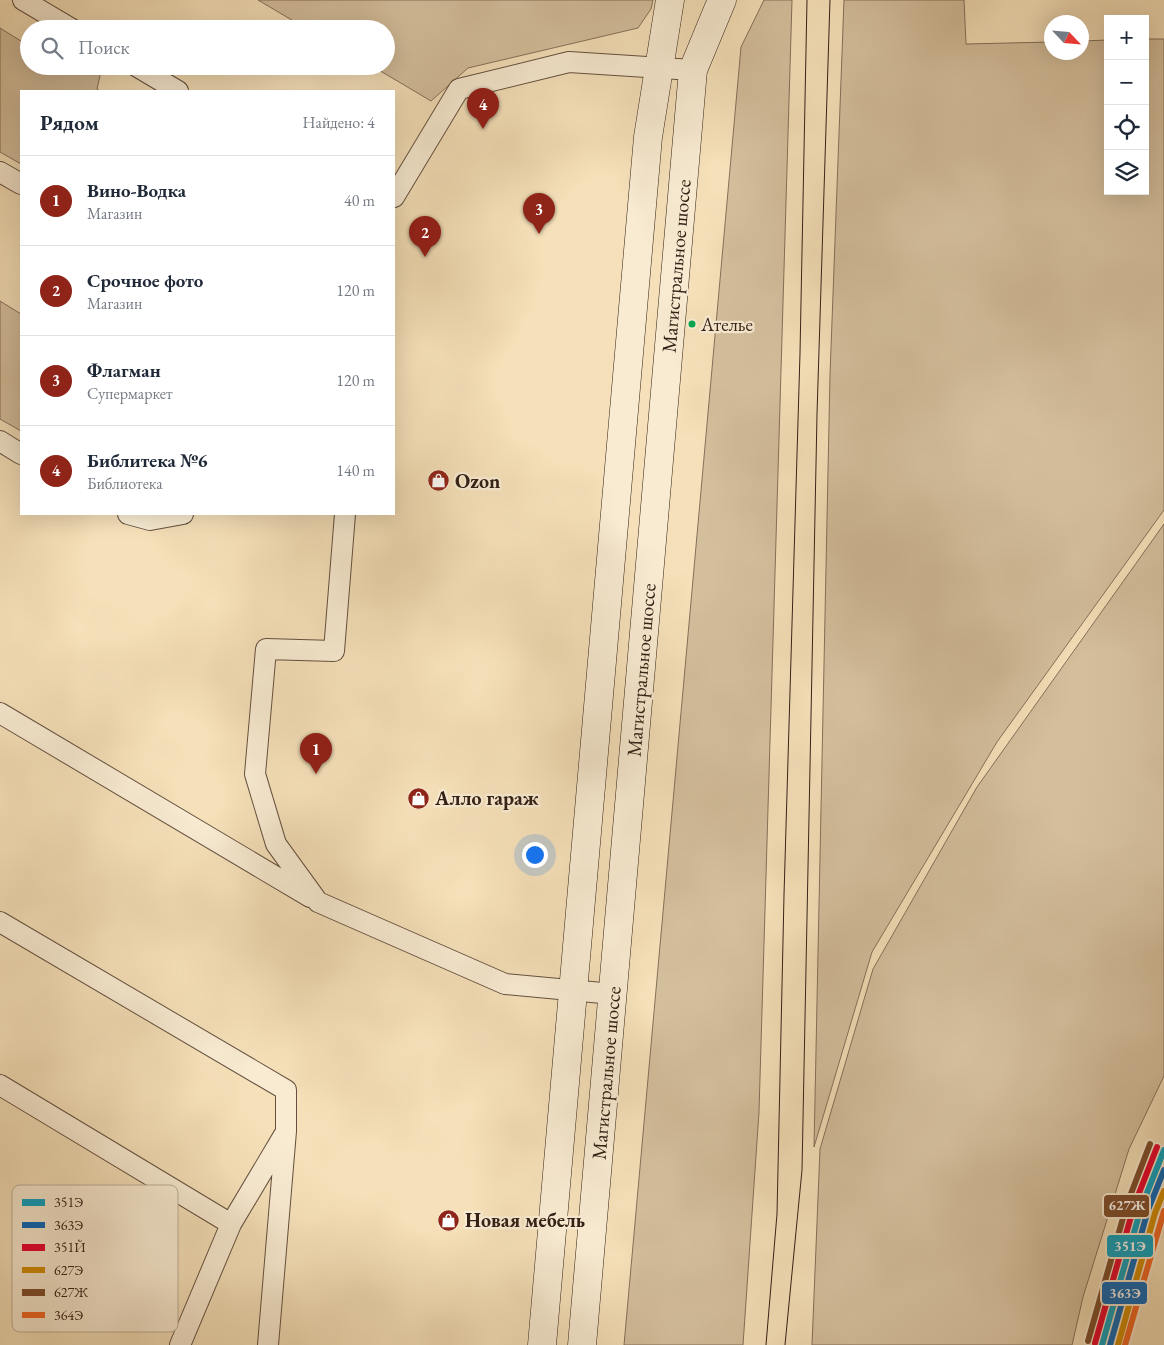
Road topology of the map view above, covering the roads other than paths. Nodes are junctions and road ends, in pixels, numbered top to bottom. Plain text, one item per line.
1 (23, 0) edge
2 (670, 0) edge
3 (722, 0) edge
4 (57, 20) edge
5 (659, 67) junction
6 (693, 70) junction
7 (151, 75) edge
8 (176, 90) edge
9 (0, 172) edge
10 (20, 183) edge
11 (395, 195) edge
12 (0, 442) edge
13 (20, 453) edge
14 (132, 515) edge
15 (178, 515) edge
16 (345, 515) edge
17 (0, 713) edge
18 (318, 902) junction
19 (0, 922) edge
20 (574, 992) junction
21 (613, 994) junction
22 (0, 1086) edge
23 (286, 1131) junction
24 (166, 1185) edge
25 (178, 1192) edge
26 (231, 1224) junction
27 (180, 1345) edge
28 (268, 1345) edge
29 (542, 1345) edge
30 (582, 1345) edge

1 - 4 lane
2 - 5 main road, Магистральное шоссе
3 - 6 main road, Магистральное шоссе
5 - 6 lane
5 - 11 lane
5 - 20 main road, Магистральное шоссе
6 - 21 main road, Магистральное шоссе
7 - 8 lane
9 - 10 lane
12 - 13 lane
14 - 15 lane
16 - 18 lane
17 - 18 lane
18 - 20 lane
19 - 23 lane
20 - 21 lane
20 - 29 main road, Магистральное шоссе
21 - 30 main road, Магистральное шоссе
22 - 24 lane
23 - 26 lane
23 - 28 lane
25 - 26 lane
26 - 27 lane

